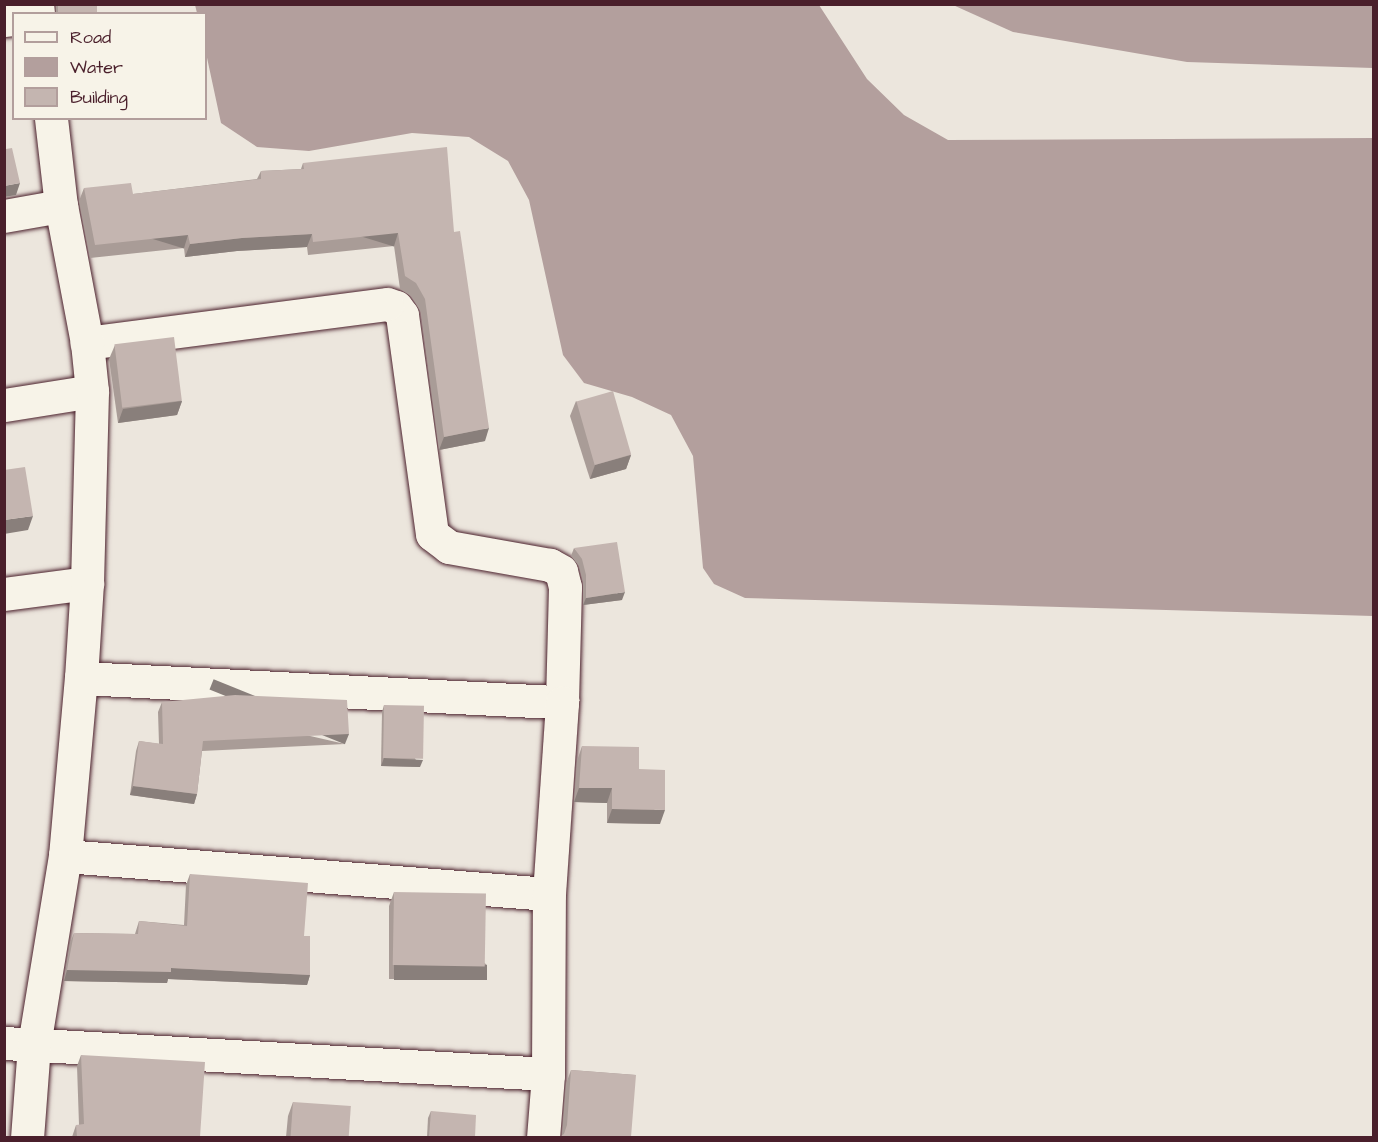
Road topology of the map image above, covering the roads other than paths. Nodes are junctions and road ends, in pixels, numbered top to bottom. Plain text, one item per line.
1 (51, 120) edge
2 (61, 206) junction
3 (4, 216) edge
4 (87, 343) junction
5 (92, 391) junction
6 (4, 405) edge
7 (87, 583) junction
8 (4, 594) edge
9 (81, 678) junction
10 (562, 702) junction
11 (65, 856) junction
12 (549, 894) junction
13 (19, 1044) edge
14 (548, 1074) junction
15 (27, 1137) edge
16 (543, 1137) edge

1 - 2 street
2 - 3 street
2 - 4 street
4 - 5 street
4 - 10 street
5 - 6 street
5 - 7 street
7 - 8 street
7 - 9 street
9 - 10 street
9 - 11 street
10 - 12 street
11 - 12 street
11 - 13 street
12 - 14 street
13 - 14 street
13 - 15 street
14 - 16 street

